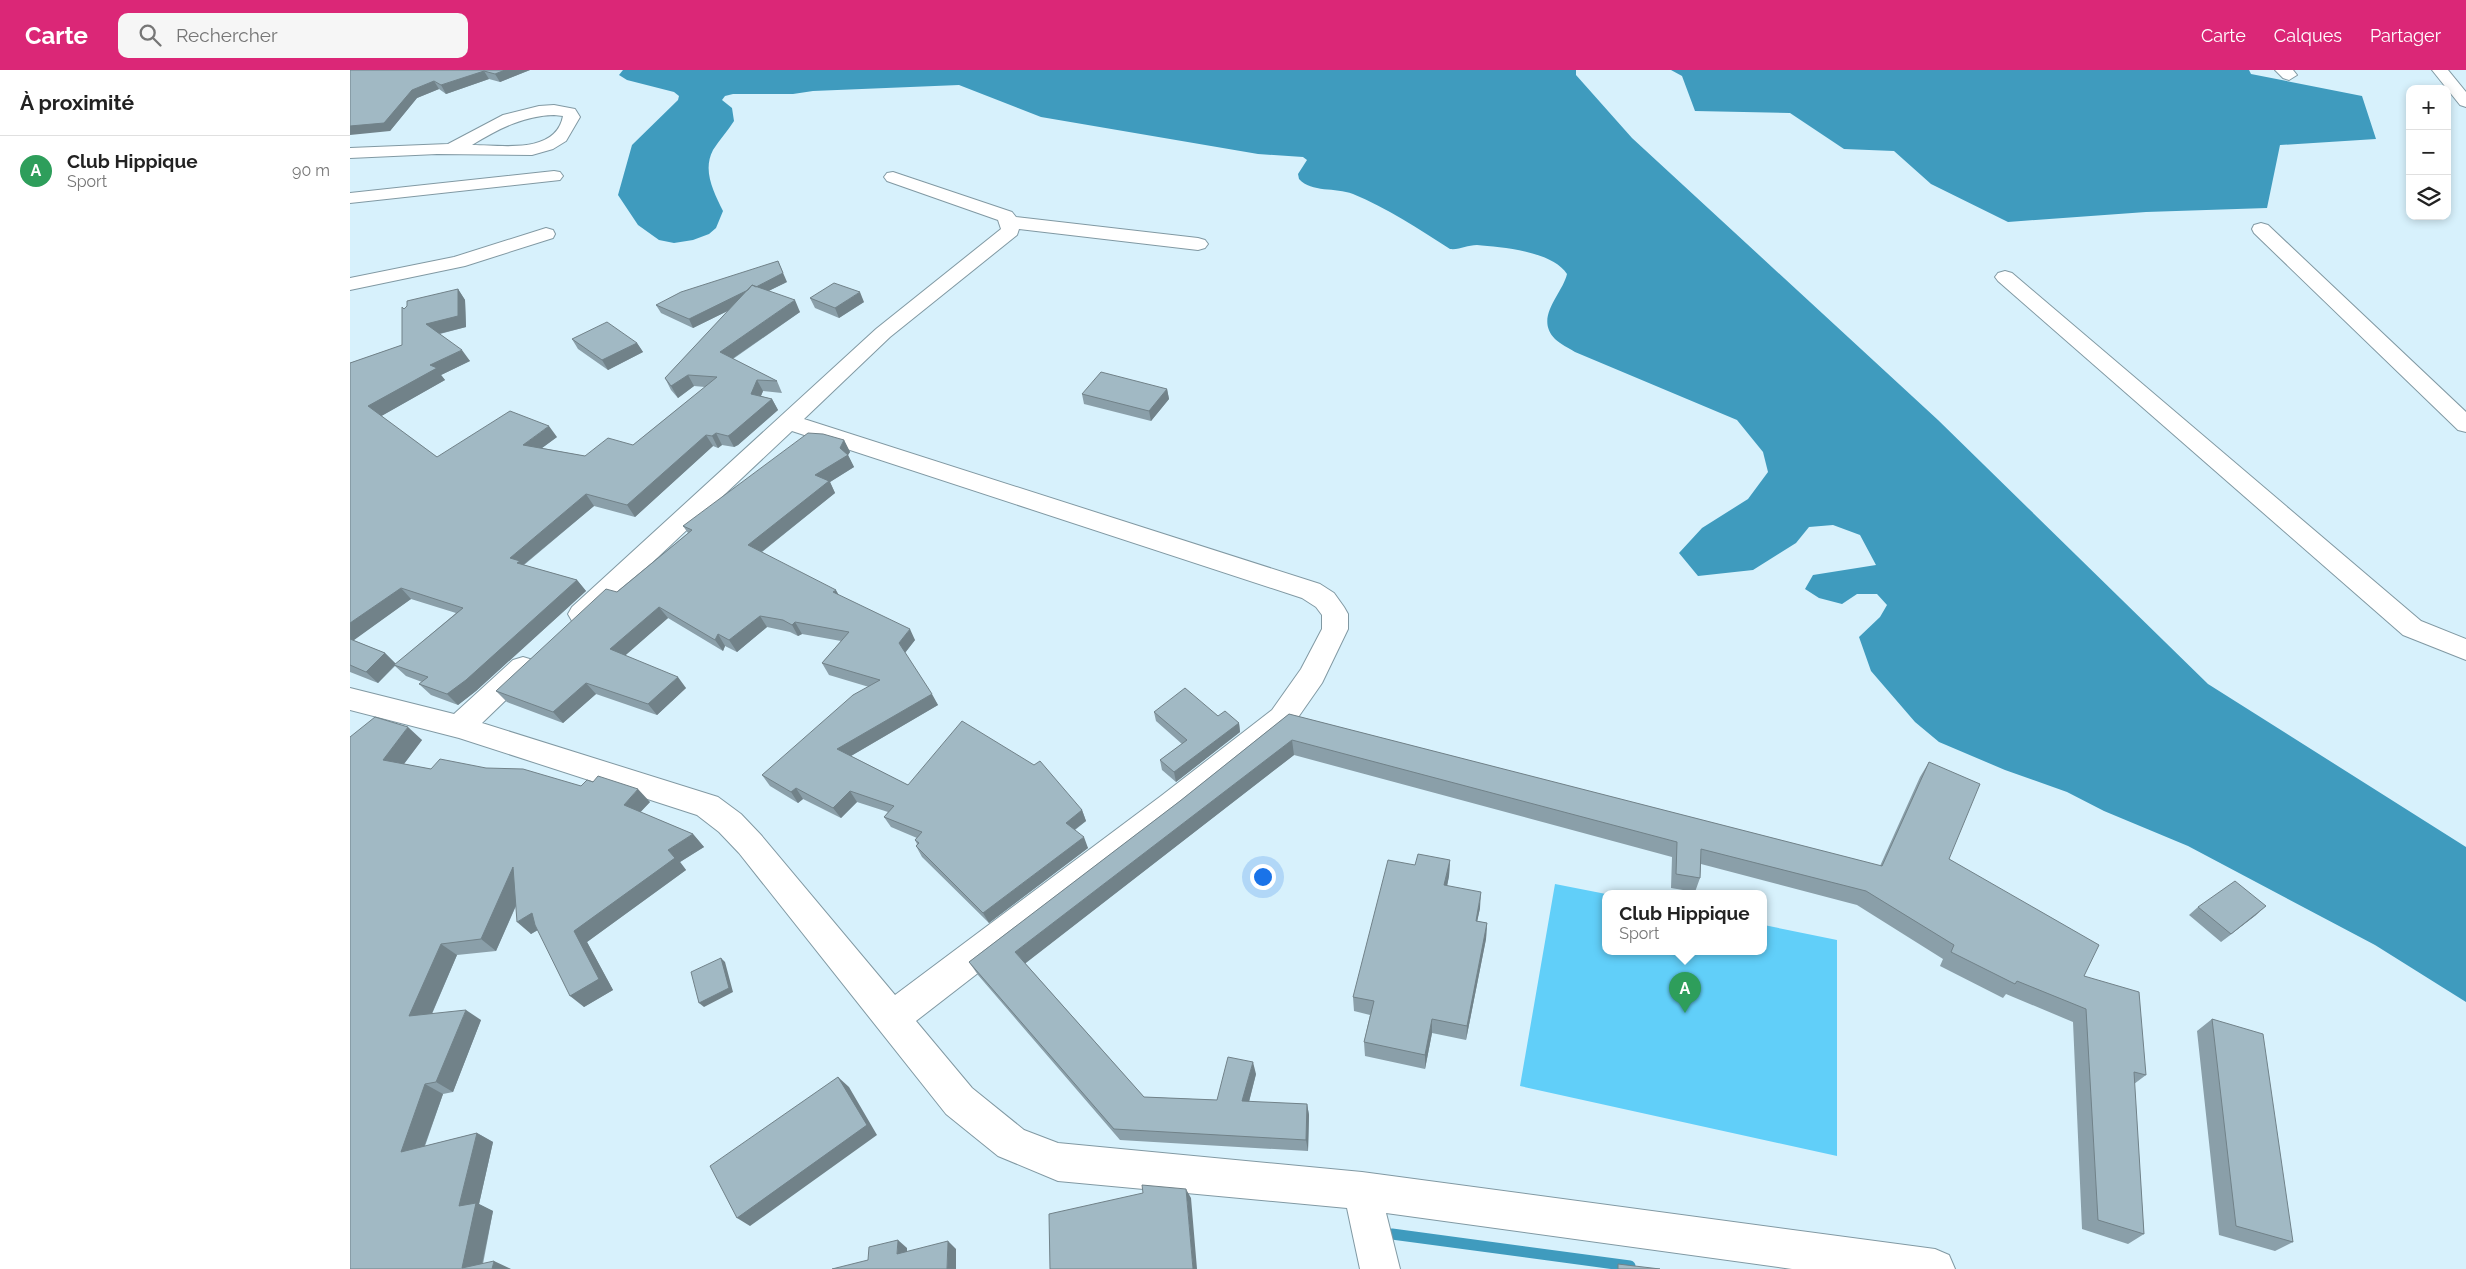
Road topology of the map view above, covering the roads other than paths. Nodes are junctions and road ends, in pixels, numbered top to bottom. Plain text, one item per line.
1 (2440, 70) edge
2 (2447, 70) edge
3 (2466, 92) edge
4 (2466, 102) edge
5 (454, 148) junction
6 (350, 153) edge
7 (554, 176) dead end
8 (893, 177) dead end
9 (350, 198) edge
10 (1010, 222) junction
11 (2261, 229) dead end
12 (546, 234) dead end
13 (1198, 244) dead end
14 (2005, 277) dead end
15 (350, 284) edge
16 (788, 422) junction
17 (2466, 425) edge
18 (568, 626) edge
19 (2466, 650) edge
20 (539, 653) edge
21 (350, 698) edge
22 (459, 728) junction
23 (892, 1018) junction
24 (1362, 1191) junction
25 (1380, 1269) edge
26 (1935, 1269) edge

1 - 4 street
2 - 3 street
5 - 5 street
5 - 6 street
7 - 9 street
8 - 10 street
10 - 13 street
10 - 16 street
11 - 17 street
12 - 15 street
14 - 19 street
16 - 18 street
16 - 23 street
20 - 22 street
21 - 22 street
22 - 23 street
23 - 24 street
24 - 25 street
24 - 26 street

